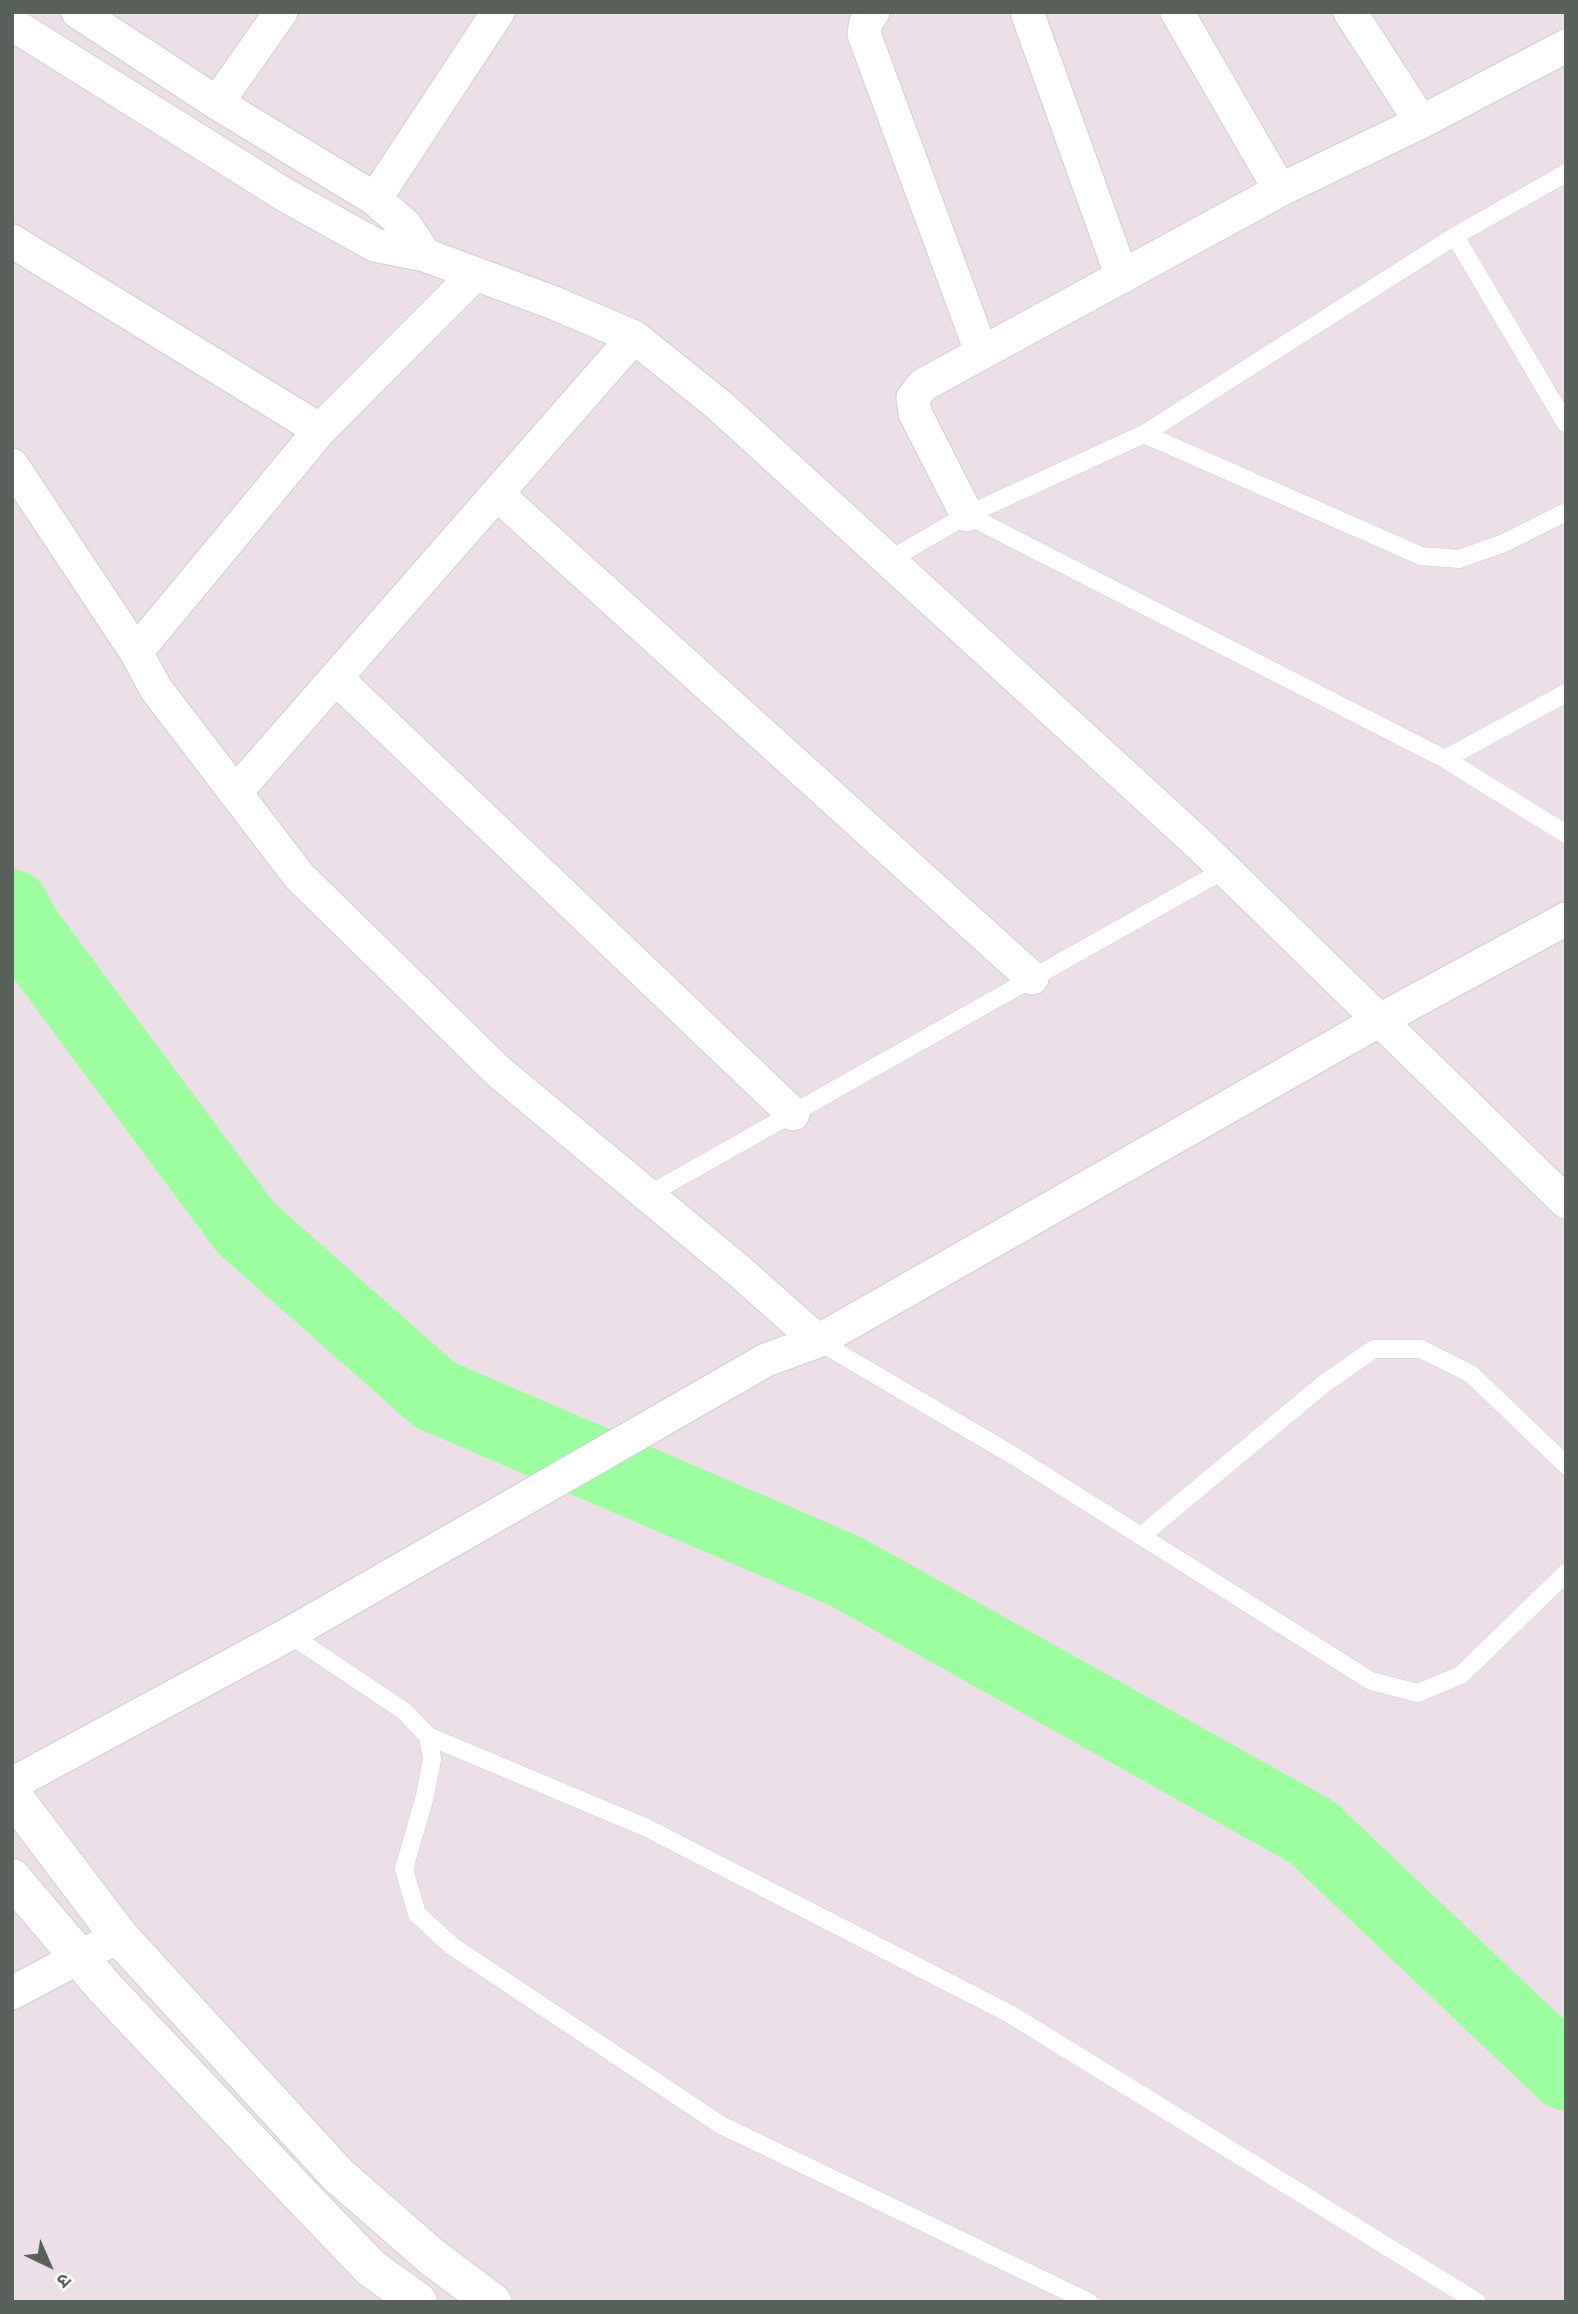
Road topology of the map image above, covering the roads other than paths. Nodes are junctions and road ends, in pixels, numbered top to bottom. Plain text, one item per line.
1 (78, 12) edge
2 (281, 12) edge
3 (498, 12) edge
4 (873, 12) edge
5 (1027, 12) edge
6 (1177, 12) edge
7 (1350, 12) edge
8 (12, 24) edge
9 (1566, 46) edge
10 (216, 103) junction
11 (1421, 122) junction
12 (1566, 173) edge
13 (1280, 190) junction
14 (374, 199) junction
15 (1455, 236) junction
16 (12, 241) edge
17 (425, 255) junction
18 (474, 275) junction
19 (1122, 277) junction
20 (634, 337) junction
21 (981, 351) junction
22 (1566, 424) edge
23 (320, 430) junction
24 (1144, 434) junction
25 (12, 465) edge
26 (497, 494) junction
27 (1566, 512) edge
28 (967, 515) junction
29 (889, 560) junction
30 (136, 652) junction
31 (336, 678) junction
32 (1566, 693) edge
33 (1444, 759) junction
34 (235, 793) junction
35 (1566, 834) edge
36 (1224, 870) junction
37 (1566, 919) edge
38 (1032, 978) junction
39 (1378, 1021) junction
40 (793, 1114) junction
41 (648, 1195) junction
42 (1566, 1202) edge
43 (818, 1341) junction
44 (1566, 1465) edge
45 (1141, 1536) junction
46 (1566, 1573) edge
47 (289, 1634) junction
48 (428, 1736) junction
49 (12, 1784) edge
50 (12, 1796) edge
51 (12, 1878) edge
52 (119, 1936) junction
53 (80, 1959) junction
54 (15, 1999) edge
55 (479, 2298) edge
56 (418, 2302) edge
57 (1088, 2302) edge
58 (1477, 2302) edge

1 - 10 street
2 - 10 street
3 - 14 street
4 - 21 street
5 - 19 street
6 - 13 street
7 - 11 street
8 - 17 street
9 - 11 street
10 - 14 street
11 - 13 street
12 - 15 lane
13 - 19 street
14 - 17 street
15 - 22 lane
15 - 24 lane
16 - 23 street
17 - 18 street
18 - 20 street
18 - 23 street
19 - 21 street
20 - 26 street
20 - 29 street
21 - 28 street
23 - 30 street
24 - 27 lane
24 - 28 lane
25 - 30 street
26 - 31 street
26 - 38 street
28 - 29 lane
28 - 33 lane
29 - 36 street
30 - 34 street
31 - 34 street
31 - 40 street
32 - 33 lane
33 - 35 lane
34 - 41 street
36 - 38 lane
36 - 39 street
37 - 39 street
38 - 40 lane
39 - 42 street
39 - 43 street
40 - 41 lane
41 - 43 street
43 - 45 lane
43 - 47 street
44 - 45 lane
45 - 46 lane
47 - 48 lane
47 - 49 street
48 - 57 lane
48 - 58 lane
50 - 52 street
51 - 53 street
52 - 53 street
52 - 55 street
53 - 54 street
53 - 56 street

